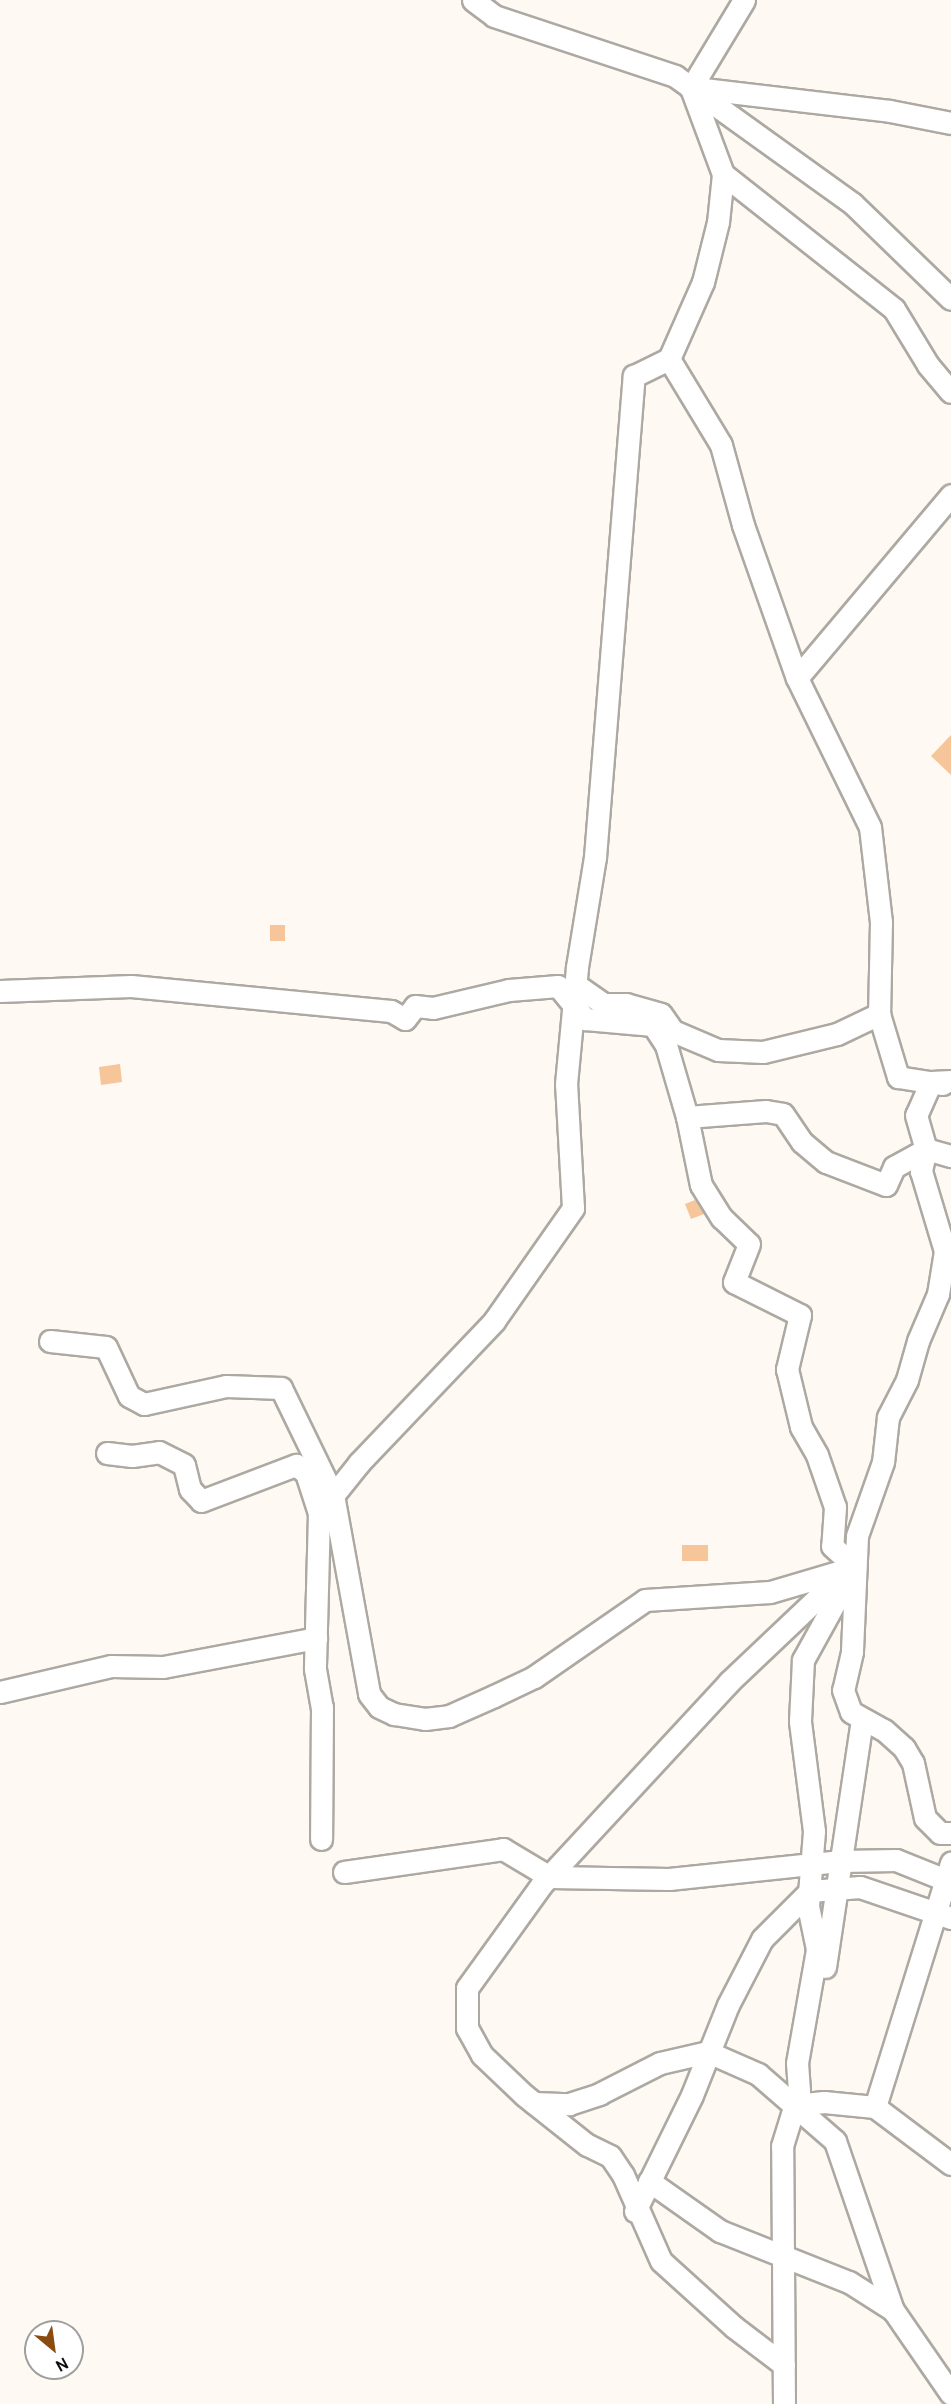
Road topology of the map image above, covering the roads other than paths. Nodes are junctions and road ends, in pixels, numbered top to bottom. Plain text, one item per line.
1 (473, 0) edge
2 (744, 0) edge
3 (691, 88) junction
4 (951, 123) edge
5 (723, 174) junction
6 (951, 299) edge
7 (669, 360) junction
8 (951, 392) edge
9 (951, 495) edge
10 (797, 678) junction
11 (0, 991) edge
12 (574, 993) junction
13 (879, 1014) junction
14 (944, 1083) edge
15 (687, 1117) junction
16 (926, 1149) junction
17 (951, 1156) edge
18 (50, 1341) dead end
19 (107, 1453) dead end
20 (333, 1495) junction
21 (320, 1513) junction
22 (852, 1568) junction
23 (316, 1638) junction
24 (0, 1692) edge
25 (862, 1720) junction
26 (951, 1833) edge
27 (321, 1839) dead end
28 (841, 1861) junction
29 (811, 1864) junction
30 (344, 1872) dead end
31 (949, 1874) edge
32 (550, 1876) junction
33 (837, 1889) junction
34 (810, 1891) junction
35 (943, 1915) edge
36 (708, 2052) junction
37 (797, 2098) junction
38 (534, 2103) junction
39 (875, 2107) junction
40 (949, 2157) edge
41 (649, 2181) junction
42 (635, 2211) junction
43 (783, 2254) junction
44 (893, 2310) junction
45 (784, 2365) junction
46 (951, 2394) edge
47 (784, 2404) edge

1 - 3 street
2 - 3 street
3 - 4 street
3 - 5 street
3 - 6 street
5 - 7 street
5 - 8 street
7 - 10 street
7 - 12 street
9 - 10 street
10 - 13 street
11 - 12 street
12 - 13 street
12 - 15 street
12 - 20 street
13 - 14 street
14 - 16 street
15 - 16 street
15 - 22 street
16 - 17 street
16 - 22 street
18 - 20 street
19 - 21 street
20 - 21 street
20 - 22 street
21 - 23 street
22 - 25 street
22 - 29 street
22 - 32 street
23 - 24 street
23 - 27 street
25 - 26 street
25 - 28 street
28 - 29 street
28 - 31 street
28 - 33 street
29 - 32 street
29 - 34 street
30 - 32 street
31 - 35 street
32 - 38 street
33 - 34 street
33 - 35 street
33 - 37 street
34 - 36 street
34 - 37 street
35 - 39 street
36 - 37 street
36 - 38 street
36 - 41 street
37 - 39 street
37 - 43 street
37 - 44 street
38 - 42 street
39 - 40 street
41 - 42 street
41 - 43 street
42 - 45 street
43 - 44 street
43 - 45 street
44 - 46 street
45 - 47 street

